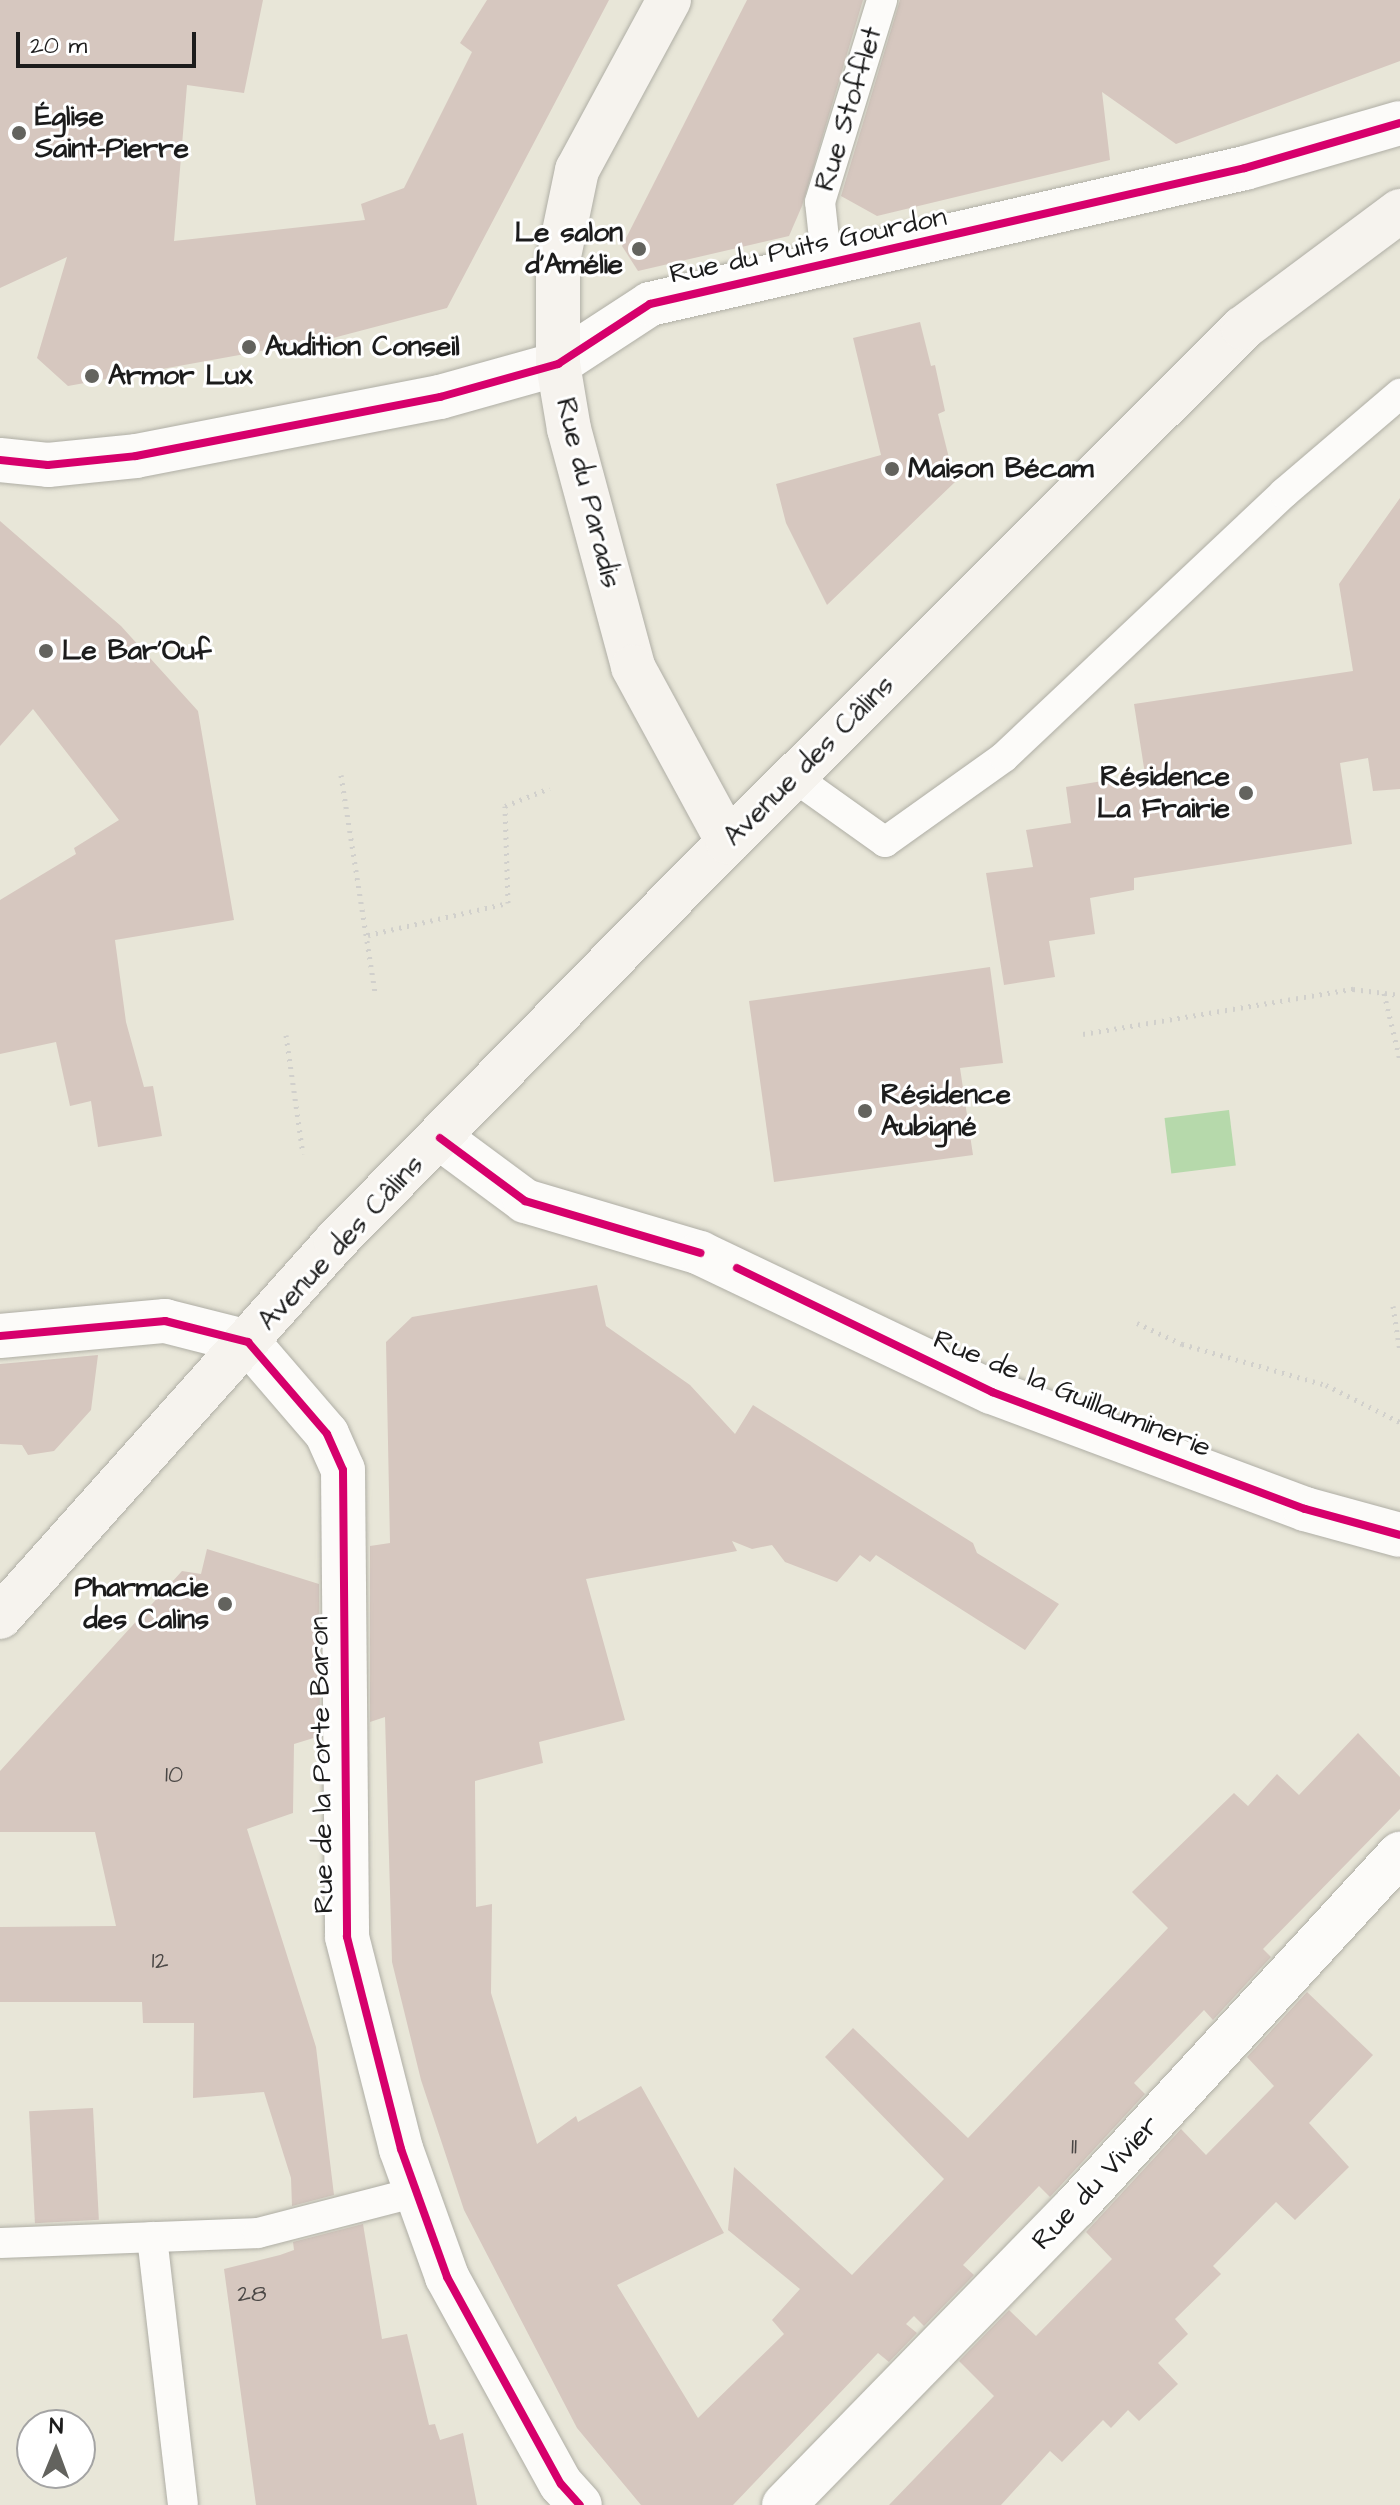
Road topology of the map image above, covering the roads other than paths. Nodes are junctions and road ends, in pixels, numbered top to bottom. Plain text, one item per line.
1 (669, 0) edge
2 (882, 0) edge
3 (1400, 123) edge
4 (1400, 211) edge
5 (827, 266) junction
6 (558, 364) junction
7 (1400, 394) edge
8 (0, 460) edge
9 (794, 777) junction
10 (728, 842) junction
11 (440, 1138) junction
12 (0, 1336) edge
13 (248, 1342) junction
14 (1400, 1535) edge
15 (0, 1617) edge
16 (1400, 1854) edge
17 (417, 2192) junction
18 (152, 2237) junction
19 (0, 2243) edge
20 (183, 2503) edge
21 (580, 2505) edge
22 (784, 2505) edge

1 - 6 main road, Rue du Paradis
2 - 5 lane, Rue Stofflet
3 - 5 street, Rue du Puits Gourdon
4 - 9 main road, Avenue des Câlins
5 - 6 street, Rue du Puits Gourdon
6 - 8 street, Rue du Puits Gourdon
6 - 10 main road, Rue du Paradis
7 - 9 lane
9 - 10 main road, Avenue des Câlins
10 - 11 main road, Avenue des Câlins
11 - 13 main road, Avenue des Câlins
11 - 14 street, Rue de la Guillauminerie
12 - 13 street
13 - 15 main road, Avenue des Câlins
13 - 17 street, Rue de la Porte Baron
16 - 22 street, Rue du Vivier
17 - 18 lane
17 - 21 street, Rue de la Porte Baron
18 - 19 lane
18 - 20 lane

